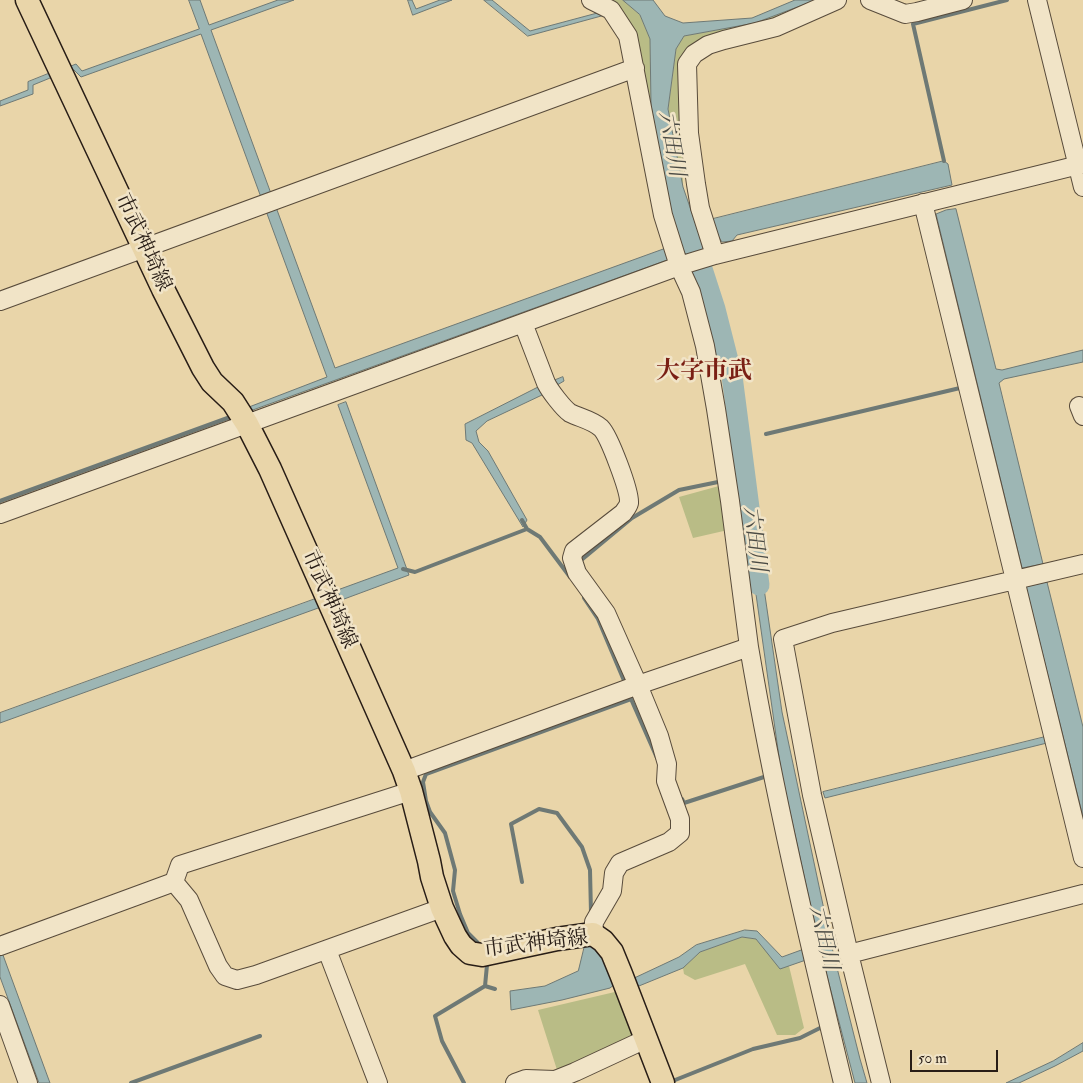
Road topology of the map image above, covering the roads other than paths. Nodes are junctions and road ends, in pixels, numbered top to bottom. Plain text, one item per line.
1 (27, 0) edge
2 (591, 0) edge
3 (837, 0) edge
4 (870, 0) edge
5 (962, 0) edge
6 (1037, 0) edge
7 (934, 4) edge
8 (635, 68) junction
9 (1080, 164) edge
10 (1083, 187) edge
11 (923, 203) junction
12 (144, 248) junction
13 (715, 255) junction
14 (679, 266) junction
15 (0, 301) edge
16 (523, 323) junction
17 (247, 424) junction
18 (0, 514) edge
19 (1083, 564) edge
20 (1015, 580) junction
21 (749, 647) junction
22 (638, 685) junction
23 (408, 781) junction
24 (1083, 858) edge
25 (174, 882) junction
26 (1083, 894) edge
27 (442, 908) junction
28 (593, 934) junction
29 (2, 946) edge
30 (327, 950) junction
31 (849, 954) junction
32 (0, 1005) edge
33 (646, 1039) junction
34 (28, 1083) edge
35 (378, 1083) edge
36 (515, 1083) edge
37 (663, 1083) edge
38 (843, 1083) edge
39 (881, 1083) edge

1 - 12 main road, 市武神埼線
2 - 8 street
3 - 13 street
4 - 7 street
5 - 7 street
6 - 9 street
8 - 12 street
8 - 14 street
9 - 10 street
9 - 11 street
11 - 13 street
11 - 20 street
12 - 15 street
12 - 17 main road, 市武神埼線
13 - 14 street
14 - 16 street
14 - 21 street
16 - 17 street
16 - 22 street
17 - 18 street
17 - 23 main road, 市武神埼線
19 - 20 street
20 - 24 street
20 - 31 street
21 - 22 street
21 - 38 street
22 - 23 street
22 - 28 street
23 - 25 street
23 - 27 main road, 市武神埼線
25 - 29 street
25 - 30 street
26 - 31 street
27 - 28 main road, 市武神埼線
27 - 30 street
28 - 33 main road, 市武神埼線
30 - 35 street
31 - 39 street
32 - 34 street
33 - 36 street
33 - 37 main road, 市武神埼線

